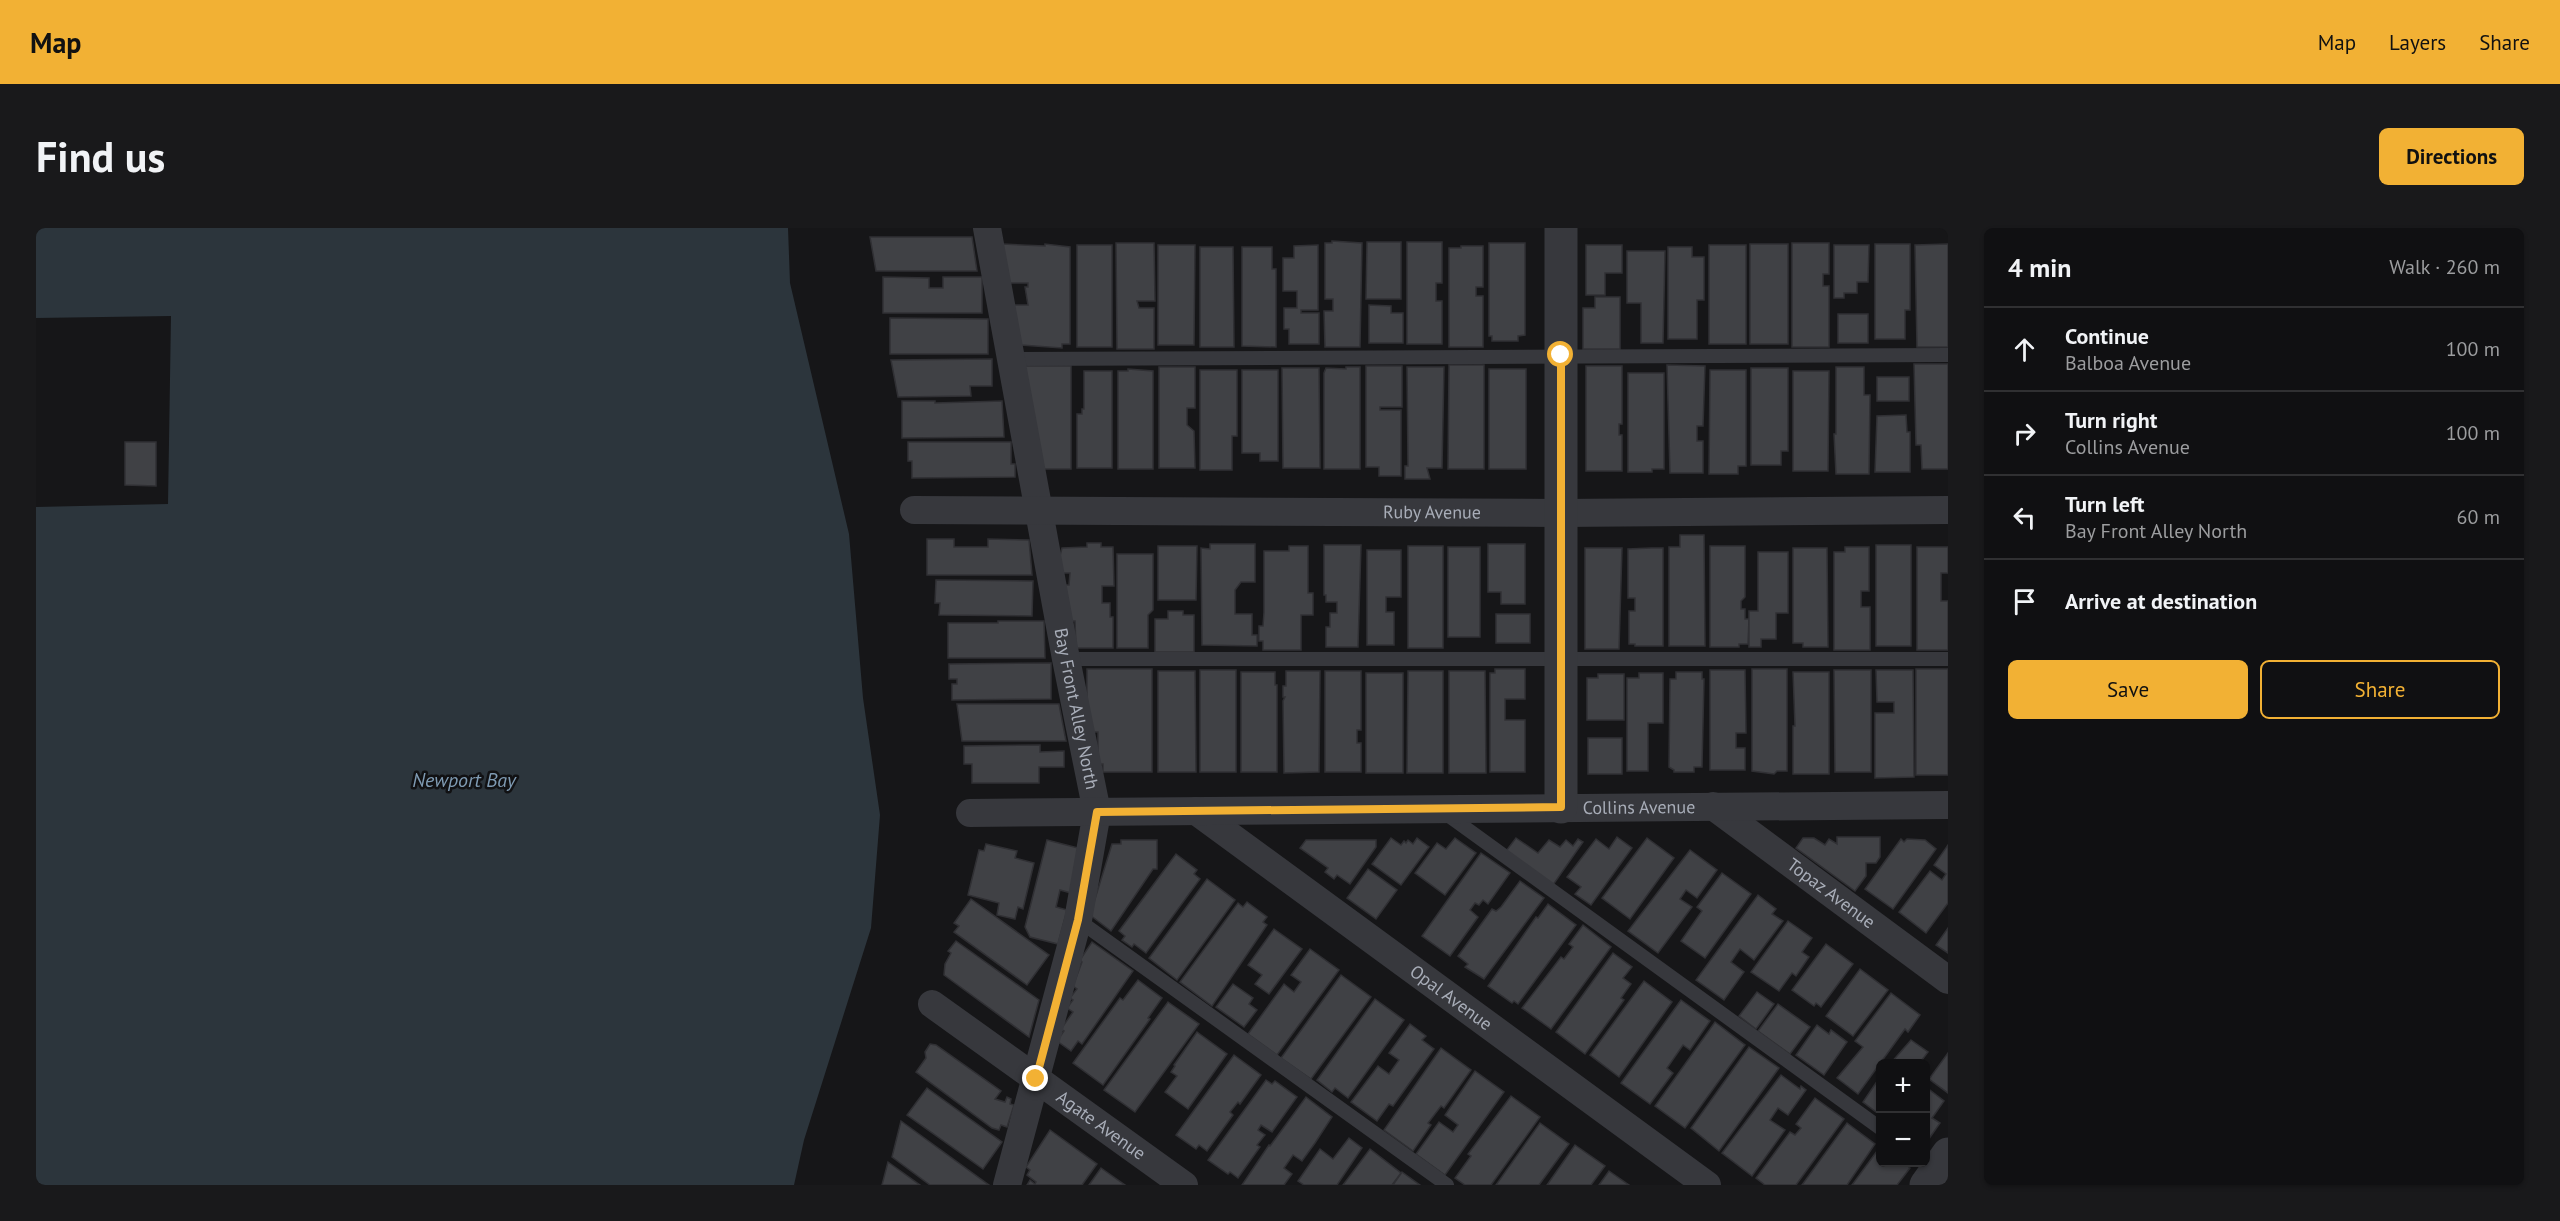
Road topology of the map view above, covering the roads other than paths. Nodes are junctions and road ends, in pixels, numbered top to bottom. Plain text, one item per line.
1 (987, 228) edge
2 (1561, 228) edge
3 (1561, 355) junction
4 (1948, 355) edge
5 (1011, 359) junction
6 (914, 510) dead end
7 (1040, 510) junction
8 (1948, 510) edge
9 (1561, 513) junction
10 (1066, 659) junction
11 (1561, 659) junction
12 (1948, 659) edge
13 (1948, 805) edge
14 (1713, 806) junction
15 (1561, 807) junction
16 (1439, 808) junction
17 (1196, 811) junction
18 (1097, 812) junction
19 (970, 813) dead end
20 (1078, 920) junction
21 (1948, 980) edge
22 (932, 1004) dead end
23 (1036, 1079) junction
24 (1876, 1124) edge
25 (1007, 1185) edge
26 (1184, 1185) edge
27 (1447, 1185) edge
28 (1707, 1185) edge

1 - 5 street, Bay Front Alley North
2 - 3 street
3 - 4 lane
3 - 5 lane
3 - 9 street
5 - 7 street, Bay Front Alley North
6 - 7 street, Ruby Avenue
7 - 9 street, Ruby Avenue
7 - 10 street, Bay Front Alley North
8 - 9 street, Ruby Avenue
9 - 11 street
10 - 11 lane
10 - 18 street, Bay Front Alley North
11 - 12 lane
11 - 15 street
13 - 14 street, Collins Avenue
14 - 15 street, Collins Avenue
14 - 21 street, Topaz Avenue
15 - 16 street, Collins Avenue
16 - 17 street, Collins Avenue
16 - 24 lane
17 - 18 street, Collins Avenue
17 - 28 street, Opal Avenue
18 - 19 street, Collins Avenue
18 - 20 street, Bay Front Alley North
20 - 23 street, Bay Front Alley North
20 - 27 lane
22 - 23 street, Agate Avenue
23 - 25 street, Bay Front Alley North
23 - 26 street, Agate Avenue

